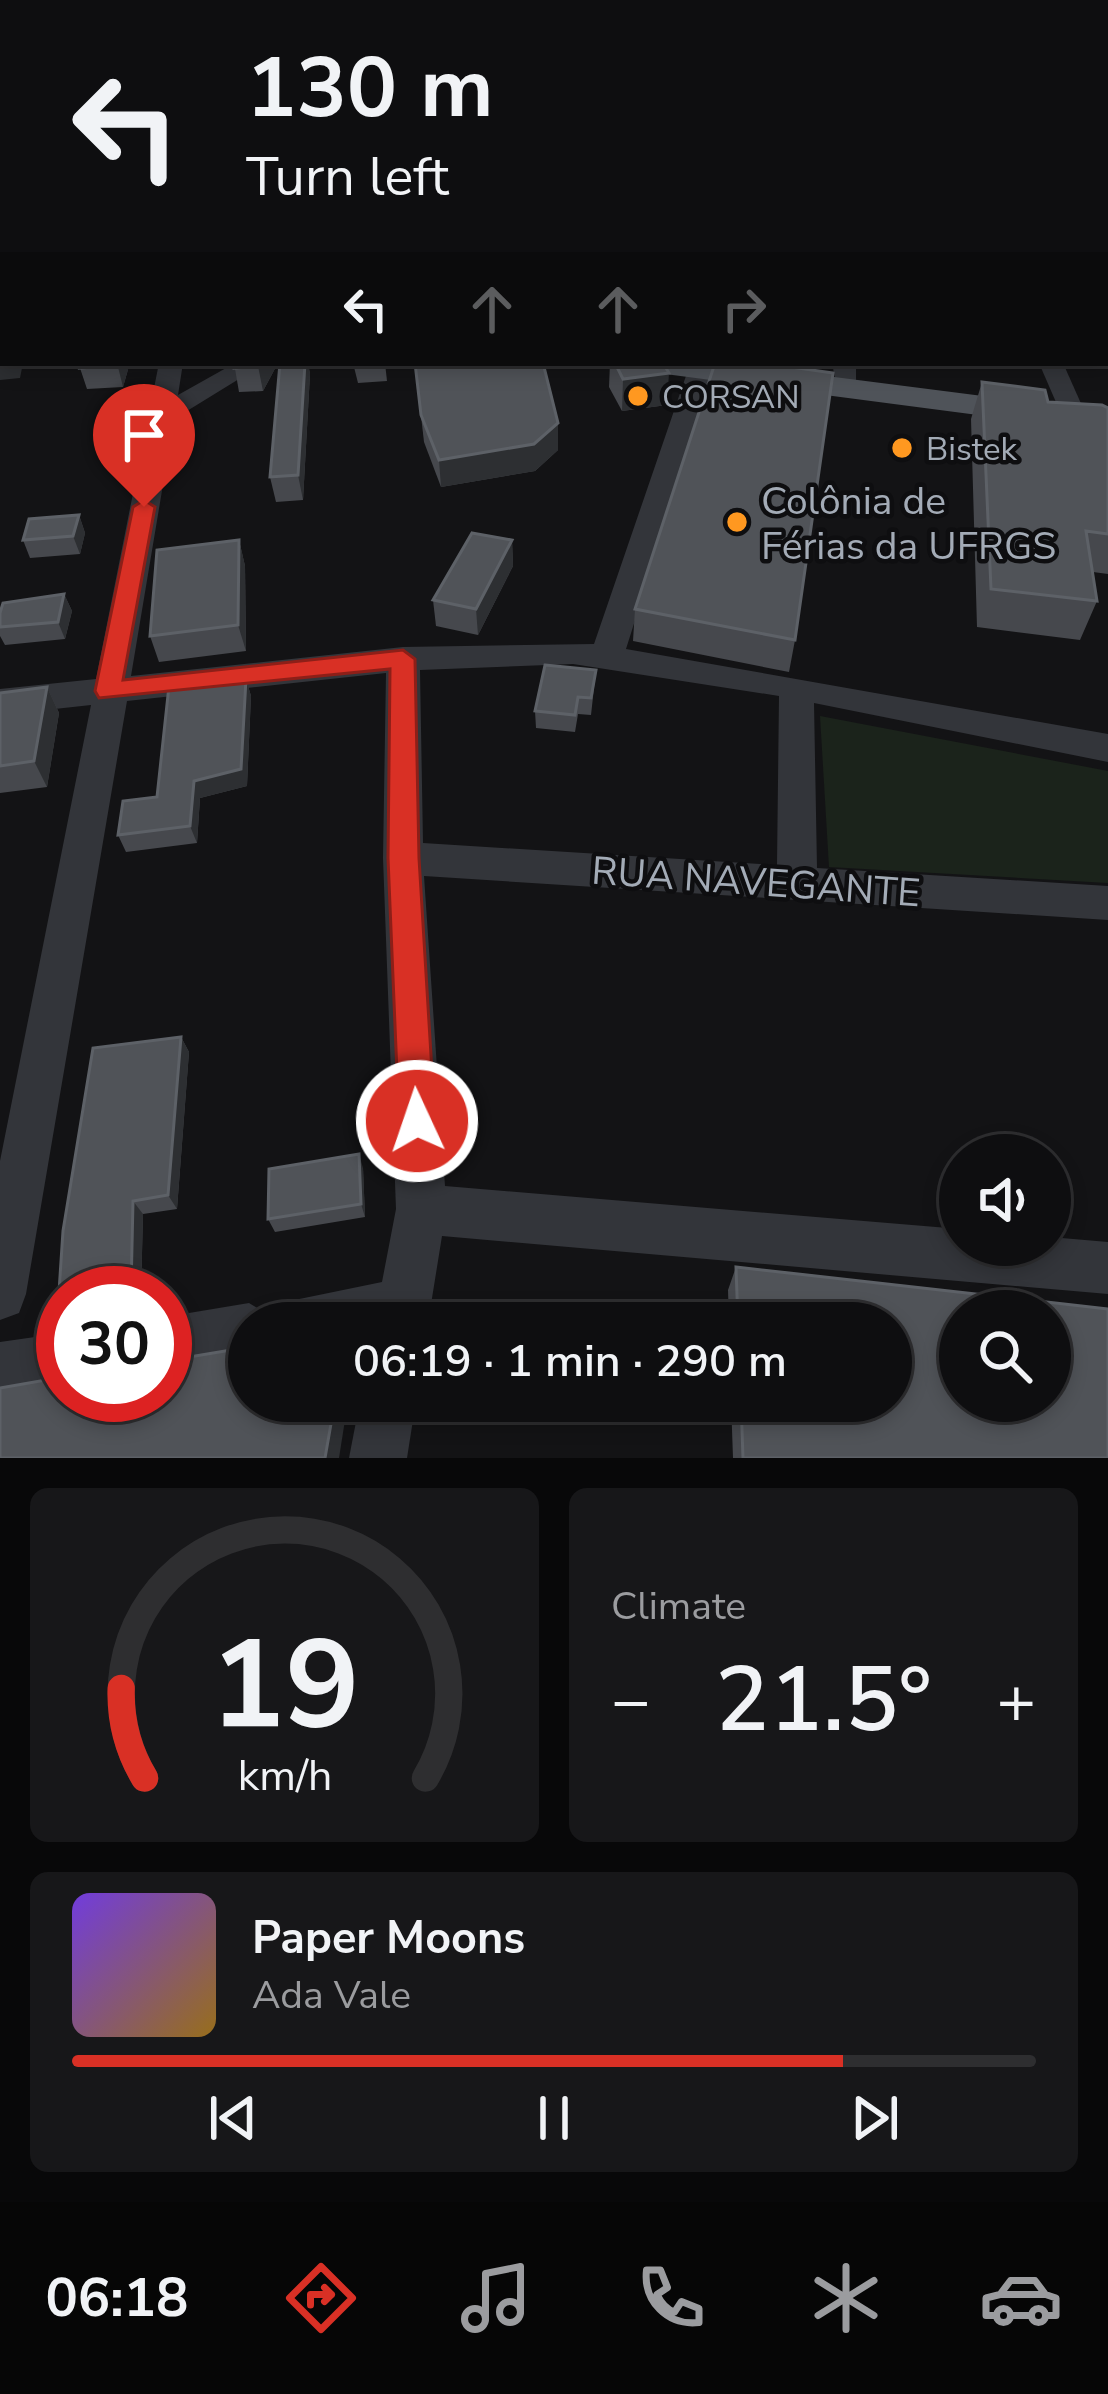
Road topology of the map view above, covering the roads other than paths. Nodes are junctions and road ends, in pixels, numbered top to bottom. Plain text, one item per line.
1 (170, 366) edge
2 (248, 366) edge
3 (672, 366) edge
4 (808, 366) edge
5 (1052, 366) edge
6 (701, 370) junction
7 (845, 374) edge
8 (1108, 400) edge
9 (1070, 406) junction
10 (162, 415) junction
11 (1108, 422) edge
12 (607, 655) junction
13 (403, 659) junction
14 (796, 687) junction
15 (108, 691) junction
16 (0, 702) edge
17 (1108, 748) edge
18 (404, 858) junction
19 (796, 884) junction
20 (1108, 903) edge
21 (421, 1209) junction
22 (1108, 1268) edge
23 (0, 1294) edge
24 (405, 1302) edge
25 (228, 1334) edge
26 (192, 1340) edge
27 (36, 1364) edge
28 (0, 1370) edge
29 (384, 1422) edge
30 (378, 1458) edge

1 - 10 street
2 - 10 street
3 - 6 main road
4 - 7 main road
5 - 9 street
6 - 7 main road
6 - 12 street
7 - 9 main road
8 - 9 main road
9 - 11 main road
10 - 15 street
12 - 13 street
12 - 14 street
13 - 15 street
13 - 18 street
14 - 17 street
14 - 19 street
15 - 16 street
15 - 23 street
18 - 19 street, RUA NAVEGANTE
18 - 21 street
19 - 20 street, RUA NAVEGANTE
21 - 22 street
21 - 24 street
25 - 26 street
27 - 28 street
29 - 30 street

